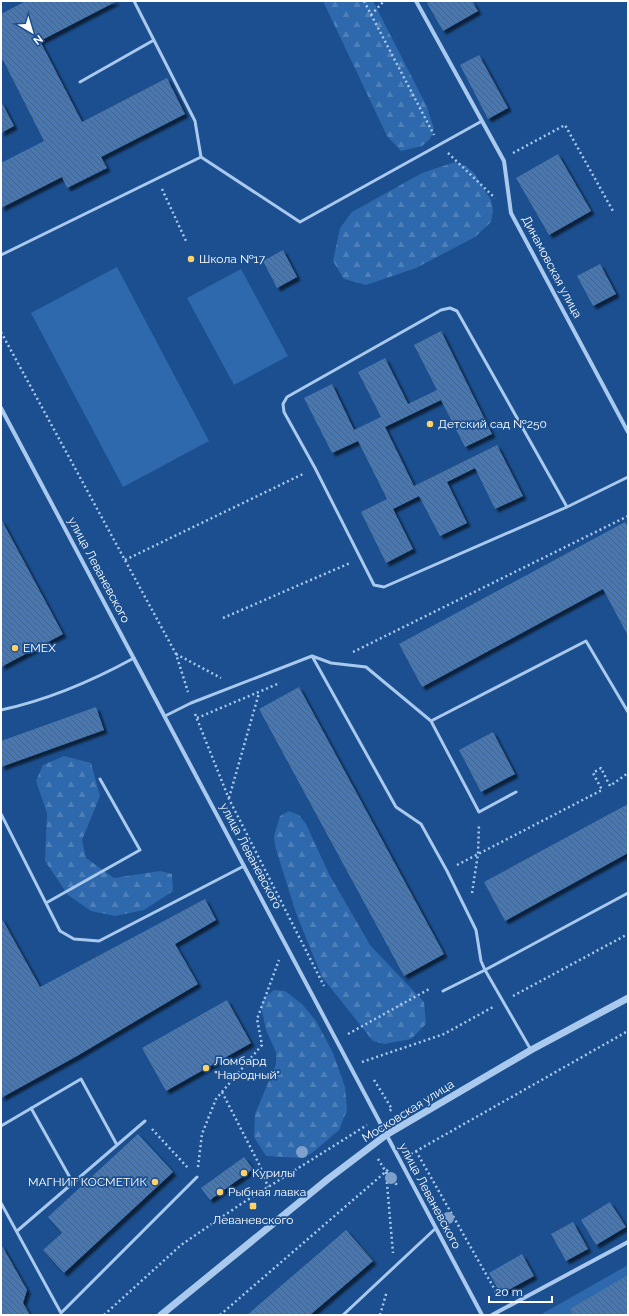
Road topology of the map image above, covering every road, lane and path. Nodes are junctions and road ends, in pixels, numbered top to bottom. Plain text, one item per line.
1 (134, 1) edge
2 (364, 1) edge
3 (384, 1) edge
4 (416, 1) edge
5 (372, 15) junction
6 (154, 40) junction
7 (80, 82) dead end
8 (482, 121) junction
9 (439, 145) junction
10 (200, 157) junction
11 (503, 158) junction
12 (158, 178) junction
13 (613, 211) dead end
14 (512, 213) junction
15 (186, 241) dead end
16 (1, 255) edge
17 (1, 332) edge
18 (1, 408) edge
19 (628, 432) edge
20 (316, 468) junction
21 (628, 478) edge
22 (567, 507) junction
23 (628, 516) edge
24 (362, 558) junction
25 (125, 560) junction
26 (223, 618) dead end
27 (176, 654) junction
28 (312, 656) junction
29 (134, 658) junction
30 (331, 663) junction
31 (264, 676) junction
32 (285, 681) dead end
33 (236, 686) junction
34 (259, 693) junction
35 (191, 703) junction
36 (1, 710) edge
37 (628, 712) edge
38 (165, 716) junction
39 (197, 718) junction
40 (431, 721) junction
41 (628, 773) edge
42 (100, 779) dead end
43 (516, 792) dead end
44 (229, 798) junction
45 (479, 812) junction
46 (1, 814) edge
47 (478, 854) junction
48 (244, 866) junction
49 (447, 871) junction
50 (628, 893) edge
51 (46, 903) junction
52 (469, 915) junction
53 (285, 943) junction
54 (485, 970) junction
55 (432, 988) dead end
56 (326, 991) dead end
57 (443, 991) dead end
58 (628, 998) edge
59 (628, 1031) edge
60 (352, 1041) dead end
61 (531, 1050) junction
62 (362, 1062) dead end
63 (366, 1068) dead end
64 (373, 1080) dead end
65 (222, 1092) junction
66 (31, 1108) junction
67 (378, 1119) junction
68 (144, 1121) joint
69 (1, 1126) edge
70 (386, 1135) junction
71 (117, 1145) junction
72 (416, 1151) junction
73 (400, 1160) junction
74 (386, 1172) junction
75 (197, 1177) junction
76 (73, 1183) junction
77 (268, 1188) junction
78 (1, 1202) edge
79 (436, 1228) junction
80 (17, 1231) junction
81 (628, 1242) edge
82 (394, 1267) junction
83 (505, 1308) junction
84 (62, 1314) edge
85 (104, 1315) edge
86 (161, 1315) edge
87 (220, 1315) edge
88 (343, 1315) edge
89 (380, 1315) edge
90 (482, 1315) edge
91 (492, 1315) edge

1 - 6 lane
2 - 5 path
3 - 5 path
4 - 8 street, Динамовская улица
5 - 9 path
6 - 7 lane
6 - 10 lane
8 - 9 lane
8 - 11 street, Динамовская улица
9 - 10 lane
9 - 14 path
10 - 12 lane
11 - 13 path
11 - 14 street, Динамовская улица
12 - 15 path
12 - 16 lane
14 - 19 street, Динамовская улица
17 - 25 path
18 - 29 street, улица Леваневского
20 - 22 lane
20 - 24 lane
20 - 25 path
21 - 22 lane
22 - 24 lane
23 - 30 path
24 - 26 path
25 - 27 path
27 - 33 path
27 - 35 path
28 - 30 lane
28 - 31 lane
28 - 49 lane
29 - 36 lane
29 - 38 street, улица Леваневского
30 - 40 lane
31 - 33 lane
31 - 34 path
32 - 34 path
33 - 34 path
33 - 35 lane
34 - 39 path
34 - 44 path
35 - 38 lane
35 - 39 path
37 - 40 lane
38 - 48 street, улица Леваневского
39 - 44 path
40 - 45 lane
41 - 47 path
42 - 51 lane
43 - 45 lane
44 - 56 path
45 - 47 path
46 - 51 lane
47 - 49 path
47 - 52 path
48 - 51 lane
48 - 53 street, улица Леваневского
49 - 52 lane
50 - 54 lane
52 - 54 lane
53 - 65 path
53 - 67 street, улица Леваневского
54 - 57 lane
54 - 61 lane
55 - 60 path
58 - 61 street, Московская улица
59 - 72 path
61 - 70 street, Московская улица
62 - 63 path
64 - 67 path
65 - 75 path
65 - 77 path
66 - 69 lane
66 - 71 lane
66 - 76 lane
67 - 70 street, улица Леваневского
67 - 77 path
68 - 71 lane
68 - 75 path
70 - 73 street, улица Леваневского
70 - 86 street, Московская улица
71 - 76 lane
72 - 73 path
72 - 83 path
73 - 74 path
73 - 79 street, улица Леваневского
74 - 82 path
74 - 87 path
75 - 84 lane
76 - 80 lane
77 - 85 path
78 - 80 lane
79 - 82 lane
79 - 90 street, улица Леваневского
80 - 84 lane
81 - 83 street
82 - 88 lane
82 - 89 path
83 - 91 street

